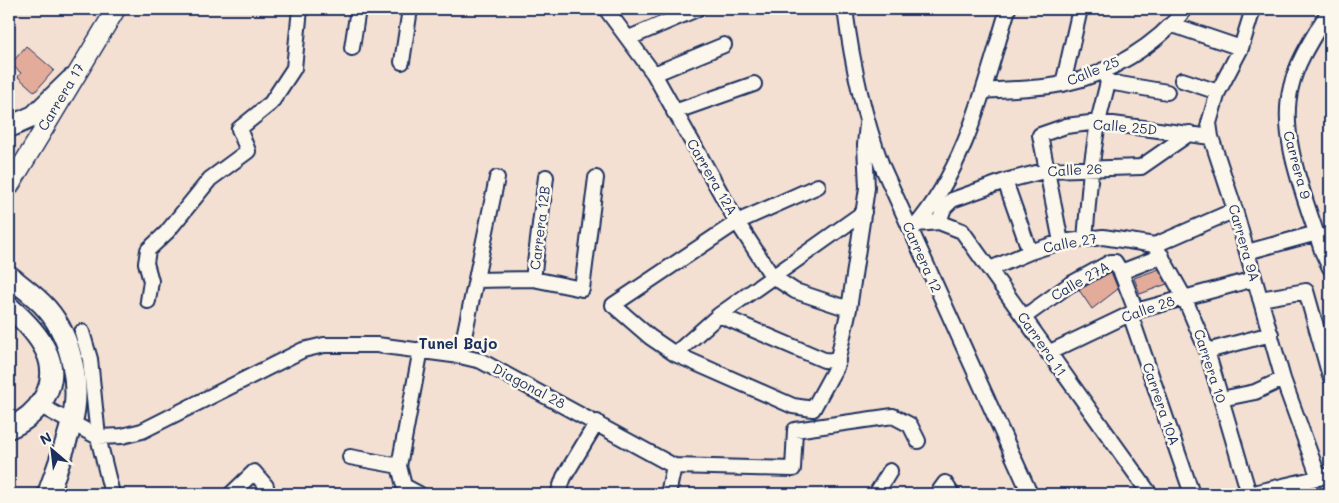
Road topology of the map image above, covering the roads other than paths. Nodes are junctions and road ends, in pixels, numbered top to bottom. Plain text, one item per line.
1 (116, 9) edge
2 (300, 9) edge
3 (358, 9) edge
4 (410, 9) edge
5 (606, 9) edge
6 (697, 9) edge
7 (845, 9) edge
8 (1008, 9) edge
9 (1080, 9) edge
10 (1185, 9) edge
11 (1253, 9) edge
12 (1330, 9) edge
13 (1173, 25) junction
14 (629, 38) junction
15 (724, 45) dead end
16 (352, 48) dead end
17 (1241, 48) junction
18 (402, 62) dead end
19 (654, 74) junction
20 (1105, 76) junction
21 (71, 80) junction
22 (1182, 80) dead end
23 (754, 84) dead end
24 (1063, 84) junction
25 (983, 91) junction
26 (1167, 92) dead end
27 (1218, 92) junction
28 (674, 112) junction
29 (1098, 122) junction
30 (867, 124) junction
31 (9, 127) edge
32 (1190, 133) junction
33 (1211, 137) junction
34 (1091, 168) junction
35 (1048, 170) junction
36 (546, 177) dead end
37 (497, 178) dead end
38 (596, 178) dead end
39 (1005, 181) junction
40 (9, 186) edge
41 (818, 186) dead end
42 (1235, 210) junction
43 (864, 212) junction
44 (737, 222) junction
45 (939, 222) junction
46 (914, 228) junction
47 (1317, 234) junction
48 (1085, 239) junction
49 (1061, 242) junction
50 (1158, 250) junction
51 (1030, 252) junction
52 (1247, 252) junction
53 (1330, 268) edge
54 (990, 269) junction
55 (1121, 272) junction
56 (9, 276) edge
57 (772, 276) junction
58 (1254, 278) junction
59 (533, 279) junction
60 (476, 280) junction
61 (1184, 297) junction
62 (1260, 299) junction
63 (148, 301) dead end
64 (9, 307) edge
65 (849, 309) junction
66 (1133, 312) junction
67 (719, 315) junction
68 (1024, 317) junction
69 (82, 332) dead end
70 (1271, 334) junction
71 (421, 349) junction
72 (1207, 351) junction
73 (1048, 353) junction
74 (675, 354) junction
75 (460, 356) junction
76 (838, 361) junction
77 (1330, 376) edge
78 (1283, 379) junction
79 (1221, 399) junction
80 (41, 406) junction
81 (597, 422) junction
82 (72, 423) junction
83 (9, 428) edge
84 (98, 437) junction
85 (918, 441) dead end
86 (350, 457) dead end
87 (399, 466) junction
88 (674, 466) junction
89 (890, 471) dead end
90 (1325, 477) edge
91 (1269, 493) edge
92 (48, 494) edge
93 (112, 494) edge
94 (231, 494) edge
95 (265, 494) edge
96 (419, 494) edge
97 (558, 494) edge
98 (668, 494) edge
99 (876, 494) edge
100 (1030, 494) edge
101 (1150, 494) edge
102 (1192, 494) edge
103 (1249, 494) edge

1 - 21 main road, Carrera 17
2 - 63 street
3 - 16 street
4 - 18 street
5 - 14 street, Carrera 12A
6 - 14 street
7 - 30 street, Carrera 12
8 - 25 street
9 - 24 street
10 - 13 street, Calle 25
11 - 17 street, Carrera 9A
12 - 47 street, Carrera 9
13 - 17 street
13 - 20 street, Calle 25
14 - 19 street, Carrera 12A
15 - 19 street
17 - 27 street, Carrera 9A
19 - 28 street, Carrera 12A
20 - 24 street, Calle 25
20 - 26 street
20 - 29 street
21 - 31 highway
21 - 40 main road, Carrera 17
22 - 27 street
23 - 28 street
24 - 25 street, Calle 25
25 - 46 street
27 - 33 street, Carrera 9A
28 - 44 street, Carrera 12A
29 - 32 street, Calle 25D
29 - 34 street
29 - 35 street, Calle 25D
30 - 43 street
30 - 46 street, Carrera 12
32 - 33 street, Calle 25D
32 - 34 street, Calle 26
33 - 42 street, Carrera 9A
34 - 35 street, Calle 26
34 - 48 street
35 - 39 street, Calle 26
35 - 49 street
36 - 59 street, Carrera 12B
37 - 60 street
38 - 59 street
39 - 45 street, Calle 26
39 - 51 street
41 - 44 street
42 - 50 street
42 - 52 street, Carrera 9A
43 - 57 street
43 - 65 street
44 - 57 street, Carrera 12A
44 - 74 street
45 - 46 street, Carrera 11
45 - 54 street, Carrera 11
46 - 100 street, Carrera 12
47 - 52 street
47 - 53 street, Carrera 9
48 - 49 street, Calle 27
48 - 50 street, Calle 27
49 - 51 street, Calle 27
50 - 55 street, Calle 27A
50 - 61 street, Carrera 10
51 - 54 street, Calle 27
52 - 58 street, Carrera 9A
54 - 68 street, Carrera 11
55 - 66 street, Carrera 10A
55 - 68 street, Calle 27A
56 - 82 highway
57 - 65 street, Carrera 12A
57 - 67 street
58 - 61 street, Calle 28
58 - 62 street, Carrera 9A
59 - 60 street
60 - 75 street
61 - 66 street, Calle 28
61 - 72 street, Carrera 10
62 - 70 street, Carrera 9A
62 - 77 street
64 - 80 highway
65 - 76 street
66 - 73 street, Calle 28
66 - 102 street, Carrera 10A
67 - 74 street
67 - 76 street
68 - 73 street, Carrera 11
69 - 84 street
70 - 72 street
70 - 78 street, Carrera 9A
71 - 75 street, Diagonal 28
71 - 84 street, Diagonal 28
71 - 87 street
72 - 79 street, Carrera 10
73 - 101 street, Carrera 11
74 - 76 street
75 - 81 street, Diagonal 28
78 - 79 street
78 - 90 street, Carrera 9A
79 - 103 street, Carrera 10
80 - 82 street
80 - 83 highway
81 - 88 street, Diagonal 28
81 - 97 street
82 - 84 street
82 - 92 highway
84 - 93 street
85 - 88 street, Diagonal 28
86 - 87 street
87 - 96 street
88 - 98 street
89 - 99 street
90 - 91 street
91 - 103 street
94 - 95 street

